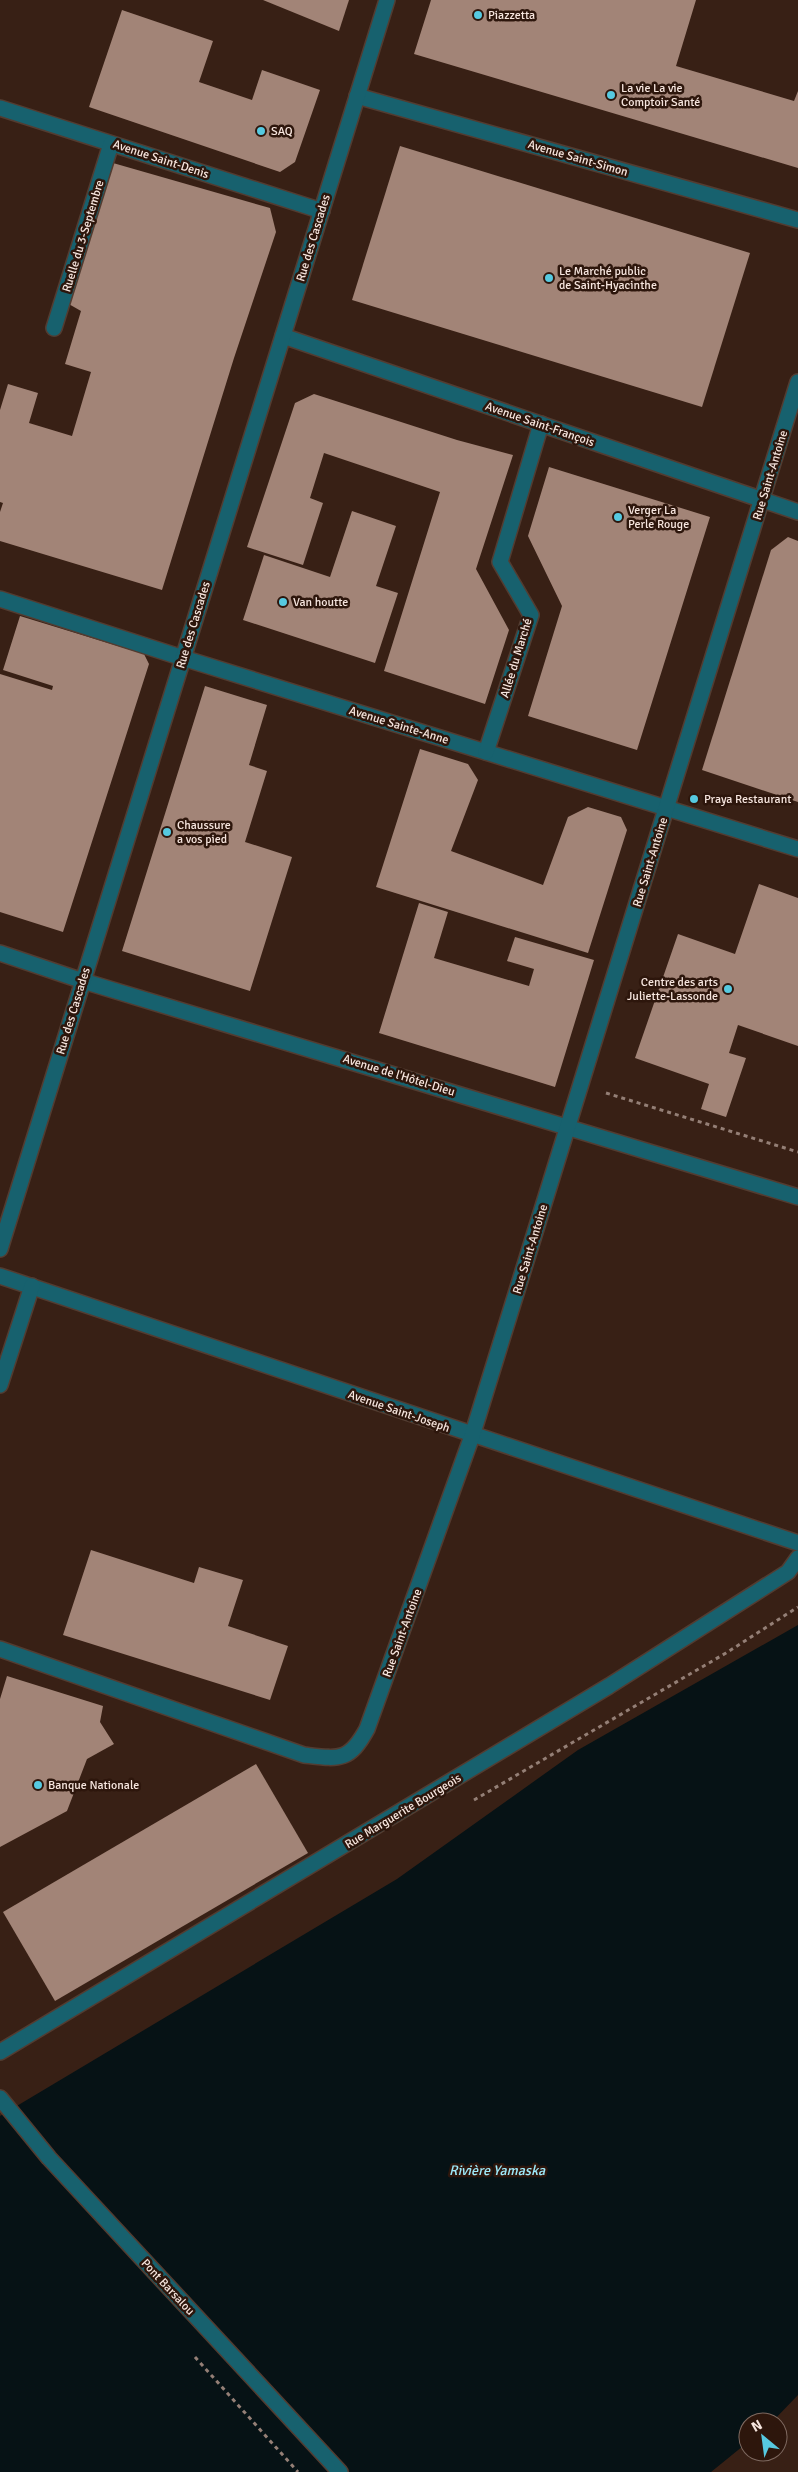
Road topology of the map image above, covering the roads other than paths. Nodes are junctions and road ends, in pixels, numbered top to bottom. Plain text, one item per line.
1 (387, 0) edge
2 (357, 96) junction
3 (0, 108) edge
4 (111, 144) junction
5 (322, 211) junction
6 (798, 220) edge
7 (54, 328) dead end
8 (283, 336) junction
9 (798, 382) edge
10 (540, 424) junction
11 (762, 500) junction
12 (798, 512) edge
13 (0, 599) edge
14 (183, 658) junction
15 (486, 752) junction
16 (666, 809) junction
17 (798, 849) edge
18 (0, 953) edge
19 (83, 980) junction
20 (569, 1126) junction
21 (798, 1197) edge
22 (0, 1249) edge
23 (0, 1276) edge
24 (32, 1286) junction
25 (0, 1385) edge
26 (472, 1436) junction
27 (798, 1544) edge
28 (798, 1558) edge
29 (0, 1649) edge
30 (0, 2052) edge
31 (0, 2098) edge
32 (340, 2472) edge

1 - 2 street, Rue des Cascades
2 - 5 street, Rue des Cascades
2 - 6 street, Avenue Saint-Simon
3 - 4 street, Avenue Saint-Denis
4 - 5 street, Avenue Saint-Denis
4 - 7 street, Ruelle du 3-Septembre
5 - 8 street, Rue des Cascades
8 - 10 street, Avenue Saint-François
8 - 14 street, Rue des Cascades
9 - 11 street, Rue Saint-Antoine
10 - 11 street, Avenue Saint-François
10 - 15 street, Allée du Marché
11 - 12 street, Avenue Saint-François
11 - 16 street, Rue Saint-Antoine
13 - 14 street, Avenue Sainte-Anne
14 - 15 street, Avenue Sainte-Anne
14 - 19 street, Rue des Cascades
15 - 16 street, Avenue Sainte-Anne
16 - 17 street, Avenue Sainte-Anne
16 - 20 street, Rue Saint-Antoine
18 - 19 street, Avenue de l'Hôtel-Dieu
19 - 20 street, Avenue de l'Hôtel-Dieu
19 - 22 street, Rue des Cascades
20 - 21 street, Avenue de l'Hôtel-Dieu
20 - 26 street, Rue Saint-Antoine
23 - 24 street, Avenue Saint-Joseph
24 - 25 street
24 - 26 street, Avenue Saint-Joseph
26 - 27 street, Avenue Saint-Joseph
26 - 29 street, Rue Saint-Antoine
28 - 30 street, Rue Marguerite Bourgeois
31 - 32 street, Pont Barsalou

